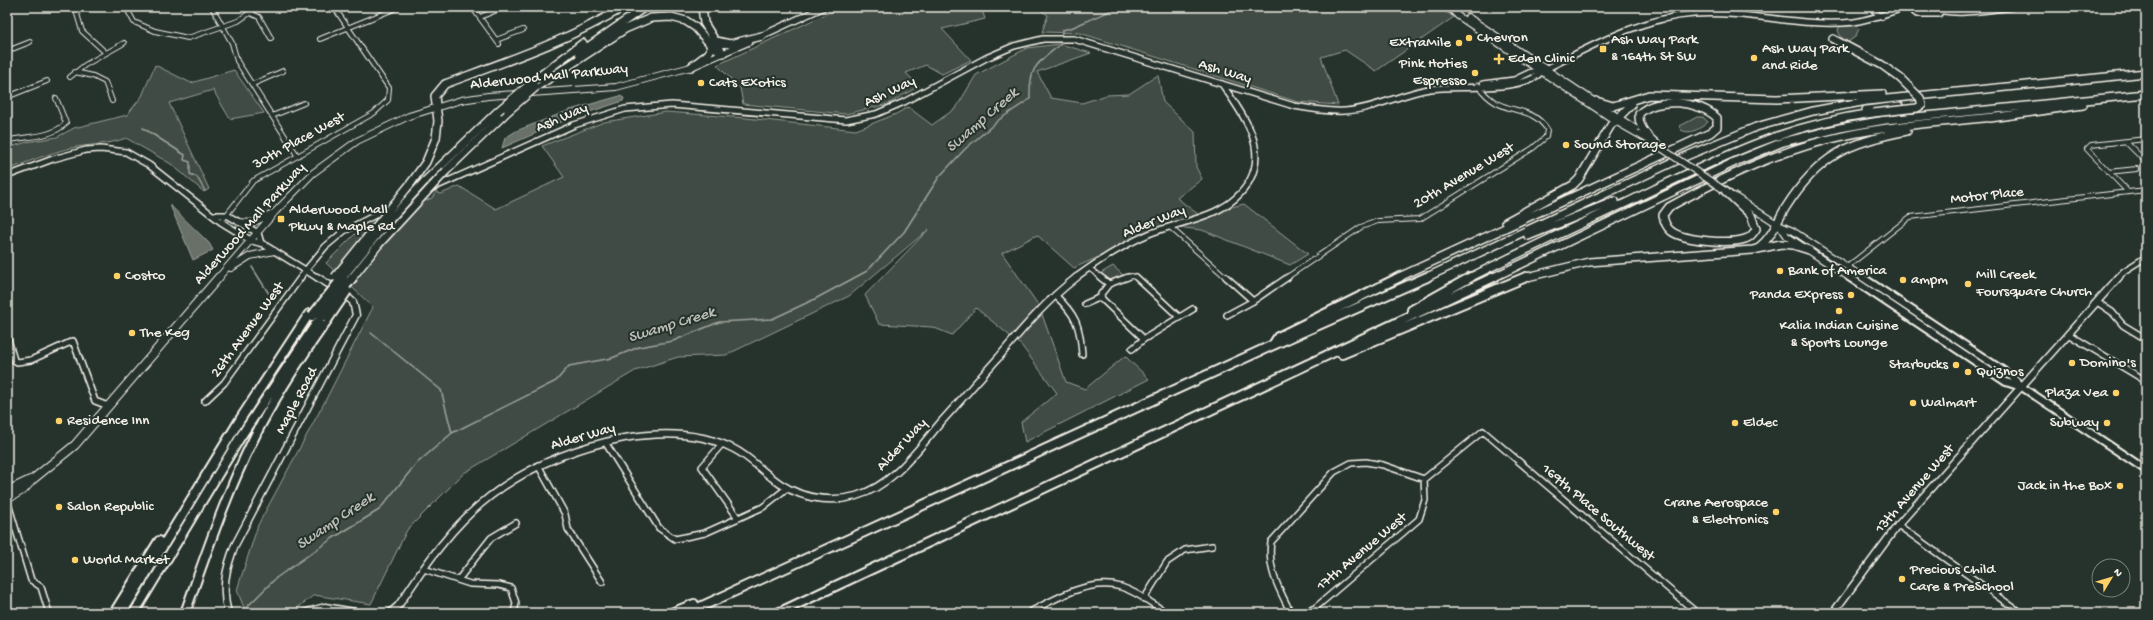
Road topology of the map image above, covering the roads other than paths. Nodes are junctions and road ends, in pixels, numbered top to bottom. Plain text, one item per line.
1 (75, 7) edge
2 (126, 7) edge
3 (212, 7) edge
4 (258, 7) edge
5 (341, 7) edge
6 (399, 7) edge
7 (472, 7) edge
8 (504, 7) edge
9 (624, 7) edge
10 (636, 7) edge
11 (645, 7) edge
12 (702, 7) edge
13 (809, 7) edge
14 (824, 7) edge
15 (1449, 7) edge
16 (1460, 7) edge
17 (1869, 7) edge
18 (1907, 7) edge
19 (2013, 7) edge
20 (335, 8) edge
21 (1927, 8) edge
22 (1454, 11) junction
23 (814, 12) junction
24 (1959, 12) junction
25 (250, 13) junction
26 (1893, 14) junction
27 (1917, 14) junction
28 (1926, 14) junction
29 (480, 17) junction
30 (1882, 17) junction
31 (223, 27) junction
32 (348, 27) junction
33 (524, 30) dead end
34 (762, 36) junction
35 (271, 38) dead end
36 (320, 39) dead end
37 (1833, 39) dead end
38 (496, 40) junction
39 (30, 42) dead end
40 (712, 42) junction
41 (124, 43) dead end
42 (499, 44) dead end
43 (7, 51) edge
44 (106, 52) junction
45 (723, 53) junction
46 (691, 67) junction
47 (1547, 69) junction
48 (283, 71) dead end
49 (1542, 71) junction
50 (75, 72) junction
51 (2146, 73) edge
52 (553, 75) junction
53 (70, 77) dead end
54 (48, 81) dead end
55 (253, 84) junction
56 (1222, 84) junction
57 (1478, 85) junction
58 (1950, 92) junction
59 (1917, 95) junction
60 (2146, 95) edge
61 (7, 96) edge
62 (1667, 96) junction
63 (56, 98) dead end
64 (112, 101) dead end
65 (1596, 101) junction
66 (304, 103) dead end
67 (435, 107) junction
68 (272, 116) junction
69 (1994, 117) junction
70 (1617, 118) junction
71 (2146, 140) edge
72 (7, 141) edge
73 (2126, 142) junction
74 (1662, 148) junction
75 (297, 155) junction
76 (2146, 162) edge
77 (2137, 169) dead end
78 (2108, 172) junction
79 (7, 176) edge
80 (1724, 190) junction
81 (2146, 190) edge
82 (2128, 192) junction
83 (276, 211) junction
84 (213, 215) junction
85 (227, 215) junction
86 (221, 222) junction
87 (239, 222) junction
88 (1779, 225) junction
89 (1170, 227) junction
90 (258, 233) junction
91 (252, 241) junction
92 (261, 244) junction
93 (1753, 250) junction
94 (1809, 250) junction
95 (274, 251) junction
96 (2146, 257) edge
97 (1464, 261) junction
98 (1420, 267) junction
99 (1847, 267) junction
100 (1090, 269) junction
101 (306, 270) junction
102 (226, 271) junction
103 (1109, 284) junction
104 (1055, 295) junction
105 (1101, 297) junction
106 (1253, 301) junction
107 (2097, 302) junction
108 (1085, 304) dead end
109 (1193, 309) dead end
110 (1227, 315) dead end
111 (317, 317) junction
112 (1179, 317) junction
113 (2068, 334) junction
114 (7, 336) edge
115 (1371, 336) junction
116 (1144, 339) junction
117 (2146, 339) edge
118 (1273, 345) junction
119 (1132, 349) dead end
120 (1082, 354) dead end
121 (2146, 381) edge
122 (2022, 387) junction
123 (1252, 390) junction
124 (205, 401) dead end
125 (108, 406) junction
126 (605, 442) junction
127 (722, 444) junction
128 (538, 464) junction
129 (212, 465) junction
130 (2146, 470) edge
131 (1424, 479) junction
132 (32, 480) junction
133 (787, 488) junction
134 (7, 491) edge
135 (7, 499) edge
136 (738, 518) junction
137 (516, 523) dead end
138 (1898, 525) junction
139 (1212, 546) dead end
140 (424, 569) junction
141 (760, 579) junction
142 (458, 580) junction
143 (602, 582) dead end
144 (1144, 599) junction
145 (49, 613) edge
146 (114, 613) edge
147 (122, 613) edge
148 (134, 613) edge
149 (185, 613) edge
150 (228, 613) edge
151 (304, 613) edge
152 (360, 613) edge
153 (391, 613) edge
154 (514, 613) edge
155 (671, 613) edge
156 (687, 613) edge
157 (778, 613) edge
158 (1028, 613) edge
159 (1167, 613) edge
160 (1291, 613) edge
161 (1302, 613) edge
162 (1697, 613) edge
163 (1832, 613) edge
164 (2021, 613) edge

1 - 44 street
2 - 31 street
3 - 31 street
4 - 25 street
5 - 20 street
6 - 32 street
7 - 29 street
8 - 29 street
9 - 67 highway
10 - 111 highway, bridge
11 - 52 highway
12 - 40 highway
13 - 23 street
14 - 23 main road, Alderwood Mall Parkway
15 - 22 main road
16 - 22 street
17 - 30 street
18 - 26 street, Ash Way
18 - 27 street
19 - 24 street
20 - 32 street
21 - 24 street
21 - 28 street
22 - 47 main road
22 - 49 main road
23 - 34 main road, Alderwood Mall Parkway
24 - 28 street
25 - 31 street
25 - 35 street
26 - 27 street, Ash Way
26 - 30 street, Ash Way
27 - 28 street, Ash Way
29 - 38 street
30 - 47 street, Ash Way
31 - 55 street
32 - 36 street
32 - 75 street, 30th Place West
33 - 38 street
34 - 40 highway
34 - 45 main road, Alderwood Mall Parkway
37 - 59 highway, bridge
38 - 42 street
39 - 43 street
40 - 45 highway
40 - 46 highway
40 - 52 highway
41 - 44 street
44 - 50 street
45 - 46 main road, Alderwood Mall Parkway
46 - 67 main road, Alderwood Mall Parkway
47 - 49 street, Ash Way
47 - 65 main road
48 - 55 street
49 - 57 street, Ash Way
49 - 70 main road
50 - 53 street
50 - 64 street
51 - 58 highway
52 - 111 highway, bridge
54 - 61 street
55 - 68 street
56 - 57 street, Ash Way
56 - 89 street, Alder Way
56 - 101 street, Ash Way
57 - 106 street, 20th Avenue West
58 - 62 highway
58 - 97 highway
59 - 97 highway
59 - 115 highway, bridge
60 - 69 highway
60 - 115 highway
62 - 65 highway
62 - 70 highway
63 - 72 street
65 - 70 main road
66 - 68 street
67 - 83 main road, Alderwood Mall Parkway
67 - 111 highway, bridge
68 - 75 street
69 - 80 highway
69 - 88 highway
70 - 74 main road
70 - 98 highway
71 - 73 street
73 - 76 street
73 - 78 street
74 - 80 main road, bridge
74 - 98 highway
75 - 85 street, 30th Place West
77 - 78 street
78 - 82 street
79 - 84 street, Maple Road
80 - 88 main road
81 - 82 street, Motor Place
82 - 99 street, Motor Place
83 - 87 main road
83 - 90 main road, Alderwood Mall Parkway
84 - 85 street
84 - 86 street, Maple Road
85 - 86 street, 30th Place West
85 - 87 street
86 - 91 street, Maple Road
87 - 90 street
88 - 93 highway
88 - 94 main road
88 - 99 main road
89 - 100 street, Alder Way
89 - 106 street
90 - 91 main road, Alderwood Mall Parkway
90 - 92 street
91 - 92 street, Maple Road
91 - 102 main road, Alderwood Mall Parkway
92 - 95 street, Maple Road
93 - 94 highway
93 - 123 highway
94 - 122 main road
95 - 101 street, Maple Road
95 - 102 main road
96 - 107 street, 13th Avenue West
97 - 118 highway
98 - 118 highway
99 - 122 main road
100 - 103 street
100 - 104 street, Alder Way
101 - 124 street, 26th Avenue West
101 - 150 street, Maple Road
102 - 125 main road, Alderwood Mall Parkway
103 - 105 street
103 - 112 street
104 - 120 street
104 - 133 street, Alder Way
105 - 108 street
105 - 116 street
106 - 110 street, 20th Avenue West
107 - 113 street, 13th Avenue West
107 - 117 street
109 - 112 street
111 - 129 highway
111 - 148 highway
111 - 149 highway
112 - 116 street
113 - 121 street
113 - 122 street, 13th Avenue West
114 - 125 street
115 - 123 highway
116 - 119 street
118 - 141 highway
122 - 130 main road
122 - 138 street, 13th Avenue West
123 - 157 highway
125 - 132 main road, Alderwood Mall Parkway
126 - 127 street, Alder Way
126 - 128 street, Alder Way
126 - 136 street
127 - 133 street, Alder Way
127 - 136 street
128 - 140 street, Alder Way
128 - 143 street
129 - 146 highway
129 - 147 highway
131 - 160 street
131 - 161 street, 17th Avenue West
131 - 162 street, 169th Place Southwest
132 - 134 main road, Alderwood Mall Parkway
132 - 135 main road, Alderwood Mall Parkway
133 - 136 street
135 - 145 street
137 - 142 street
138 - 163 street, 13th Avenue West
138 - 164 street
139 - 144 street
140 - 142 street
140 - 153 street, Alder Way
141 - 155 highway
141 - 156 highway
142 - 154 street
144 - 158 street
144 - 159 street
151 - 152 street

